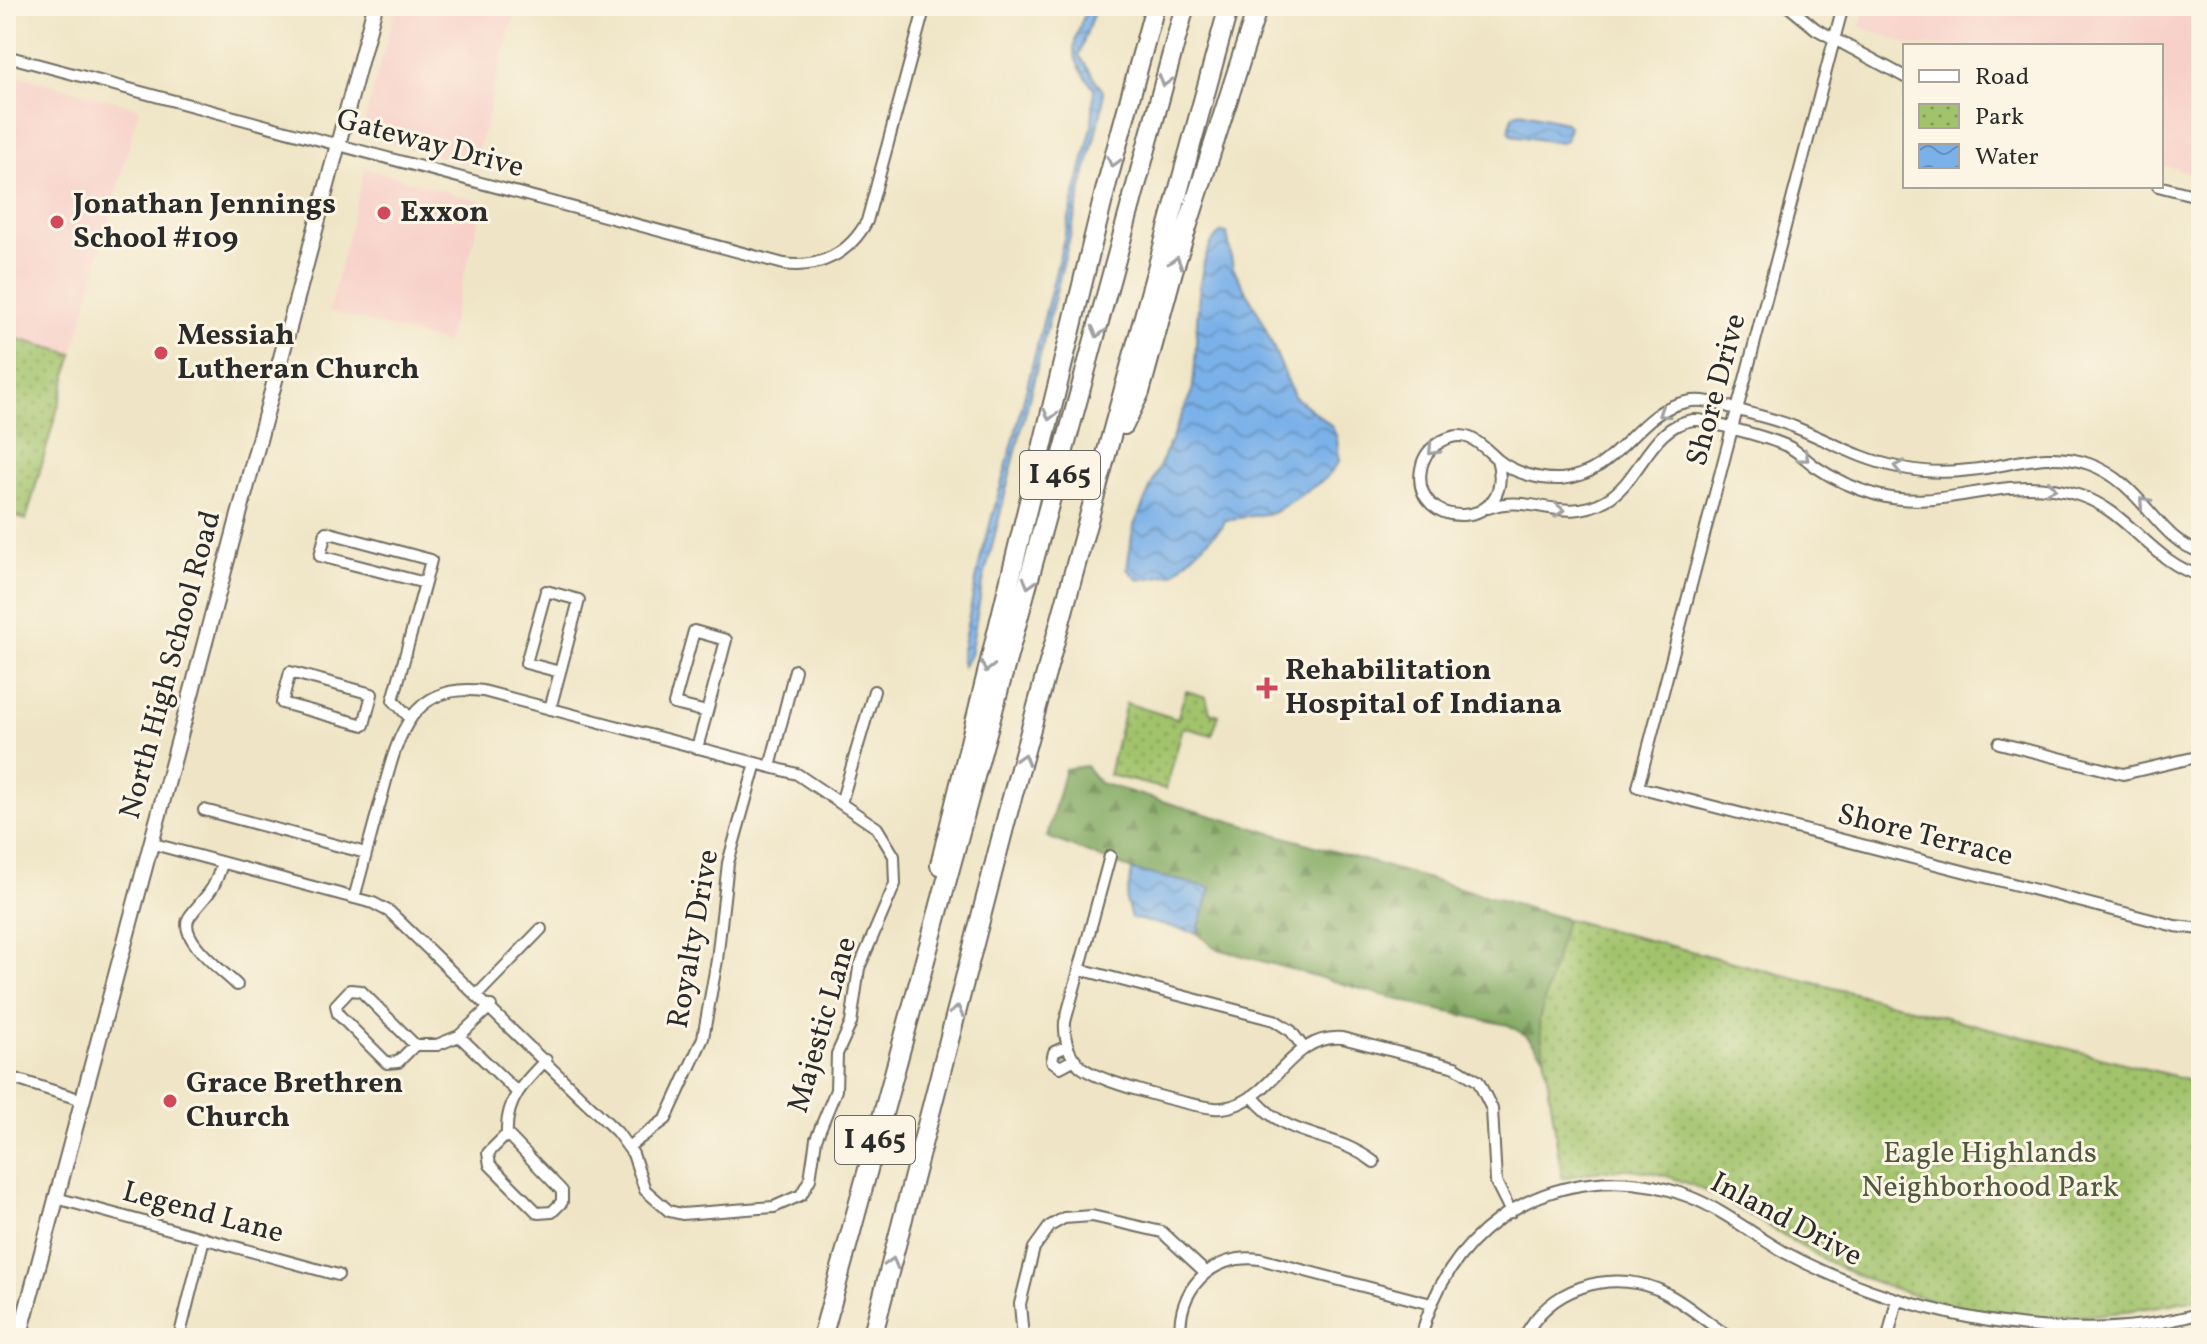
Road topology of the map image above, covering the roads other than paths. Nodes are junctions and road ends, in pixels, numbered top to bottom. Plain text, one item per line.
1 (11, 6) edge
2 (375, 6) edge
3 (925, 6) edge
4 (1155, 6) edge
5 (1185, 6) edge
6 (1229, 6) edge
7 (1258, 6) edge
8 (1788, 6) edge
9 (1843, 6) edge
10 (6, 24) edge
11 (1835, 38) junction
12 (6, 56) edge
13 (1903, 76) edge
14 (337, 144) junction
15 (2163, 187) edge
16 (2201, 197) edge
17 (1737, 410) junction
18 (1732, 429) junction
19 (1497, 459) junction
20 (1105, 467) junction
21 (1483, 510) junction
22 (2201, 552) edge
23 (2201, 576) edge
24 (425, 583) junction
25 (795, 670) dead end
26 (560, 672) junction
27 (874, 691) dead end
28 (372, 694) junction
29 (393, 700) junction
30 (550, 709) junction
31 (707, 712) junction
32 (410, 718) junction
33 (1999, 743) dead end
34 (697, 748) junction
35 (2201, 756) edge
36 (756, 763) junction
37 (770, 767) junction
38 (1638, 787) joint
39 (841, 803) junction
40 (204, 810) dead end
41 (150, 843) junction
42 (366, 853) junction
43 (1110, 856) dead end
44 (222, 863) junction
45 (354, 898) junction
46 (541, 929) dead end
47 (2201, 929) edge
48 (928, 942) junction
49 (1079, 969) junction
50 (237, 985) dead end
51 (478, 994) junction
52 (491, 1006) junction
53 (459, 1036) junction
54 (415, 1045) junction
55 (1068, 1046) junction
56 (1303, 1047) junction
57 (1075, 1059) junction
58 (546, 1060) junction
59 (6, 1076) edge
60 (517, 1092) junction
61 (1252, 1096) junction
62 (82, 1100) junction
63 (507, 1134) junction
64 (628, 1147) junction
65 (1374, 1162) dead end
66 (56, 1198) junction
67 (1511, 1212) junction
68 (204, 1238) junction
69 (1205, 1272) junction
70 (338, 1275) dead end
71 (1897, 1299) junction
72 (1431, 1304) junction
73 (2201, 1313) edge
74 (1725, 1334) dead end
75 (19, 1338) edge
76 (179, 1338) edge
77 (822, 1338) edge
78 (872, 1338) edge
79 (1023, 1338) edge
80 (1181, 1338) edge
81 (1421, 1338) edge
82 (1524, 1338) edge
83 (1888, 1338) edge

1 - 10 street
2 - 14 street, North High School Road
3 - 14 street, Gateway Drive
4 -> 48 highway
5 -> 48 highway, I 465
6 - 20 highway, I 465
20 -> 7 highway
8 - 11 street
9 - 11 street, Shore Drive
11 - 13 street
11 - 17 street, Shore Drive
12 - 14 street, Gateway Drive
14 - 41 street, North High School Road
15 - 16 street
17 - 18 street, Shore Drive
17 -> 19 street
22 -> 17 street
21 -> 18 street
18 -> 23 street
18 - 38 street, Shore Drive
19 - 21 street
19 -> 21 street
78 -> 20 highway, I 465
24 - 24 street
24 - 29 street
25 - 37 street
26 - 26 street
26 - 30 street
27 - 39 street
28 - 28 street
28 - 29 street
29 - 32 street
30 - 32 street, Majestic Lane
30 - 34 street, Majestic Lane
31 - 31 street
31 - 34 street
32 - 42 street
33 - 35 street
34 - 36 street, Majestic Lane
36 - 37 street, Majestic Lane
36 - 64 street, Royalty Drive
37 - 39 street, Majestic Lane
38 - 47 street, Shore Terrace
39 - 64 street, Majestic Lane
40 - 42 street
41 - 44 street
41 - 62 street, North High School Road
42 - 45 street
43 - 49 street
44 - 45 street
44 - 50 street
45 - 51 street
46 - 51 street
48 - 77 highway, I 465
49 - 55 street
49 - 56 street
51 - 52 street
52 - 53 street
52 - 58 street
53 - 54 street
53 - 60 street
54 - 54 street
55 - 57 street
55 - 57 street
56 - 61 street
56 - 67 street
57 - 61 street
58 - 60 street
58 - 64 street
59 - 62 street
60 - 63 street
61 - 65 street
62 - 66 street, North High School Road
63 - 63 street
66 - 68 street, Legend Lane
66 - 75 street, North High School Road
67 - 71 street, Inland Drive
67 - 72 street, Inland Drive
68 - 70 street, Legend Lane
68 - 76 street
69 - 72 street
69 - 79 street
69 - 80 street
71 - 73 street, Inland Drive
71 - 83 street
72 - 81 street, Inland Drive
74 - 82 street

